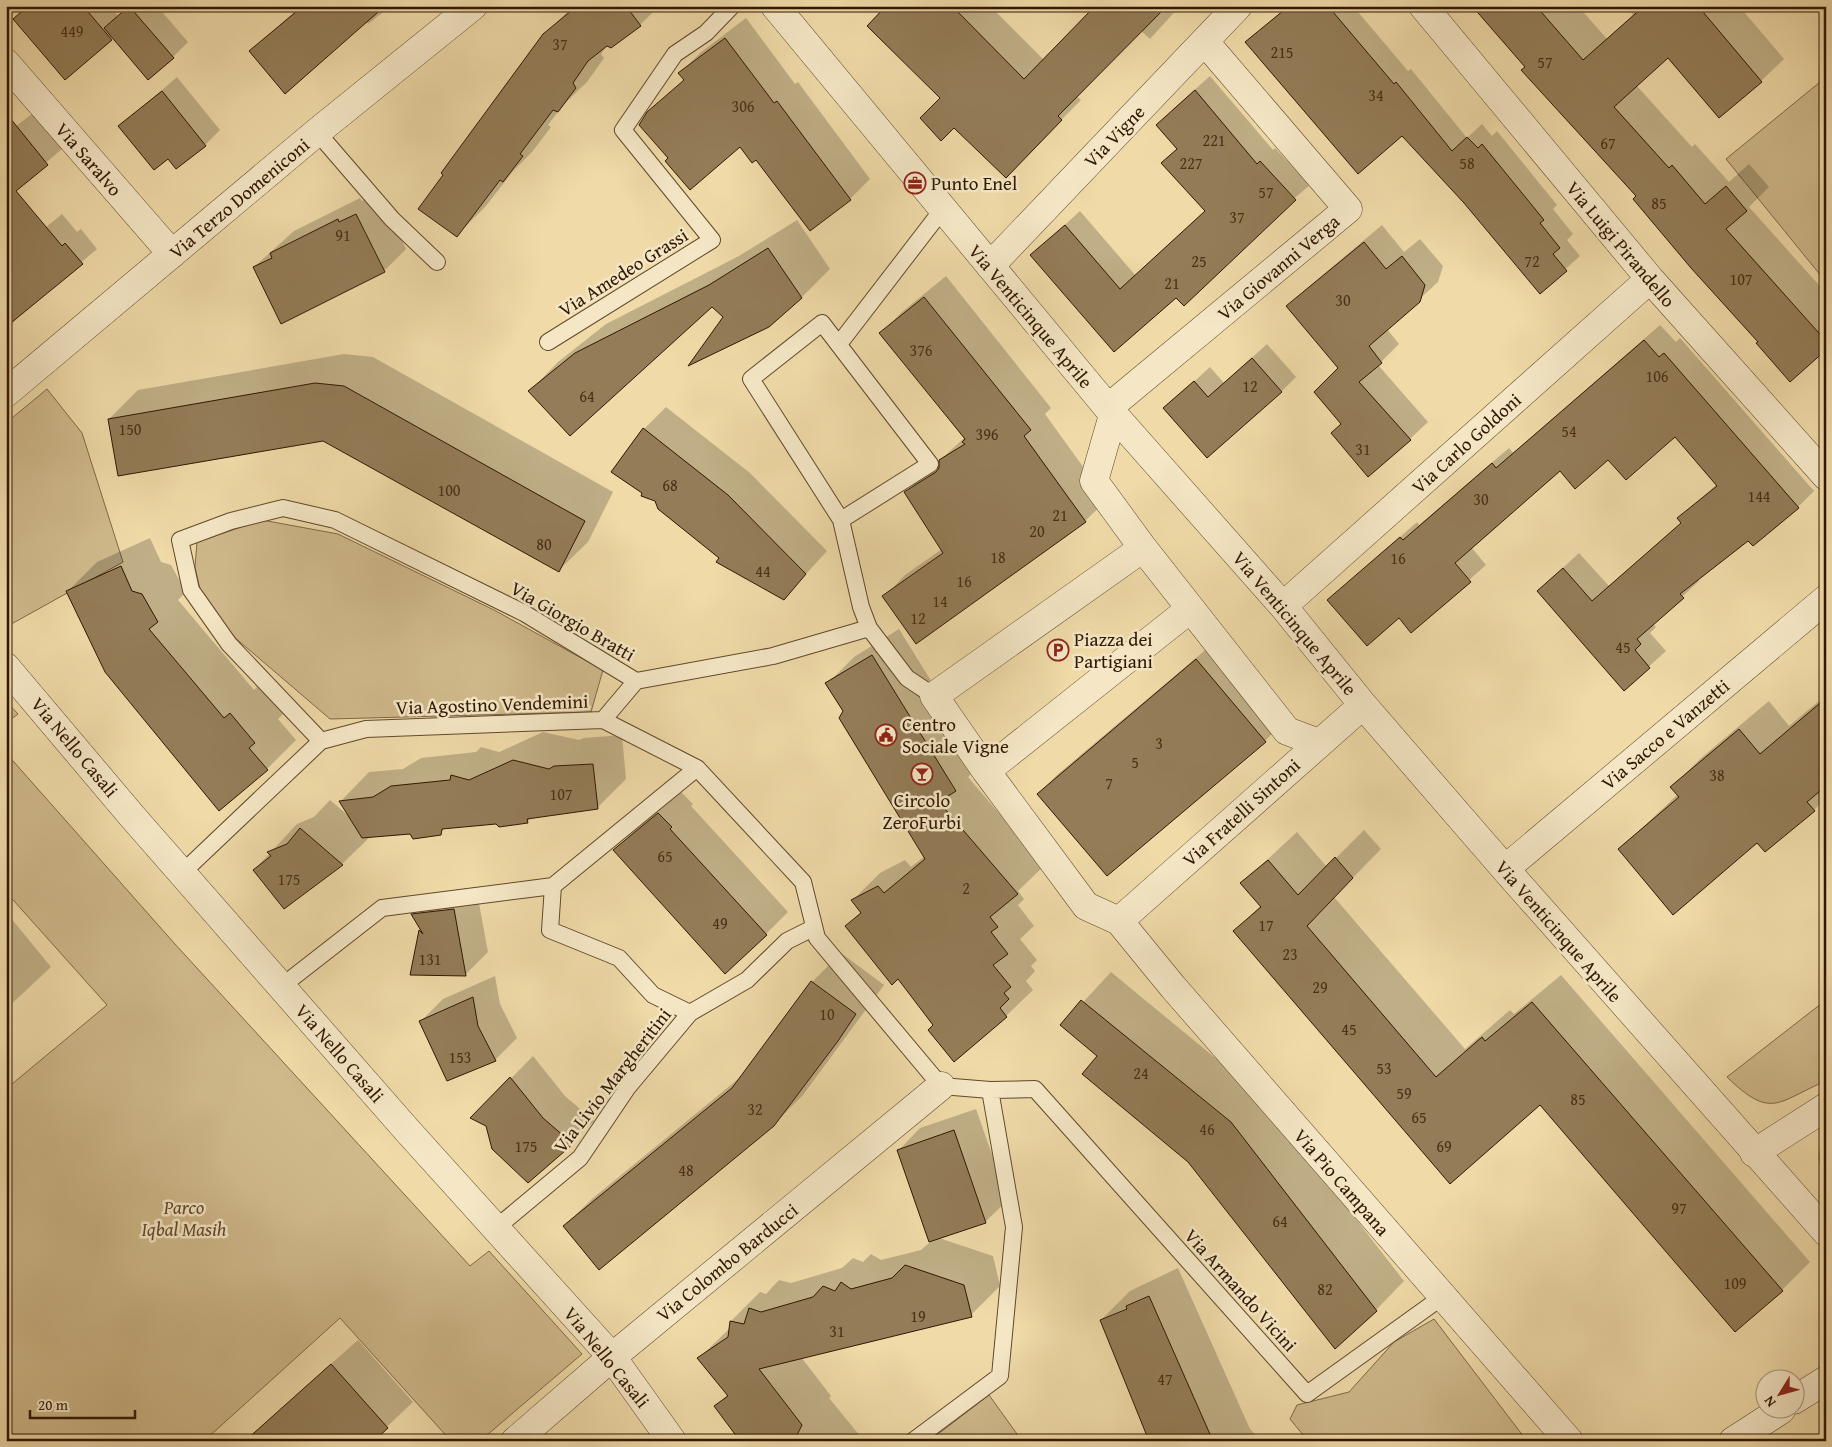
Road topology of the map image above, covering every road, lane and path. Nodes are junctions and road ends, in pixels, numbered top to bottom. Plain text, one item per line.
1 (473, 6) edge
2 (732, 6) edge
3 (775, 6) edge
4 (1238, 6) edge
5 (1423, 6) edge
6 (1205, 42) junction
7 (6, 63) edge
8 (317, 132) junction
9 (942, 210) junction
10 (172, 254) junction
11 (437, 262) dead end
12 (990, 266) junction
13 (1650, 279) junction
14 (548, 342) dead end
15 (839, 344) junction
16 (6, 393) edge
17 (1110, 411) junction
18 (1826, 476) edge
19 (841, 520) junction
20 (1143, 548) junction
21 (1826, 599) edge
22 (1283, 606) junction
23 (1190, 609) junction
24 (869, 628) junction
25 (6, 667) edge
26 (636, 681) junction
27 (934, 696) junction
28 (1363, 705) junction
29 (603, 720) junction
30 (321, 741) junction
31 (1319, 743) junction
32 (697, 768) junction
33 (986, 771) junction
34 (1504, 869) junction
35 (182, 873) junction
36 (553, 886) junction
37 (1119, 921) junction
38 (813, 928) junction
39 (282, 986) junction
40 (690, 1013) junction
41 (941, 1086) junction
42 (990, 1090) junction
43 (1826, 1107) edge
44 (1754, 1153) junction
45 (496, 1228) junction
46 (1826, 1232) edge
47 (1442, 1297) junction
48 (612, 1356) junction
49 (1826, 1380) edge
50 (1804, 1394) edge
51 (1766, 1420) edge
52 (516, 1441) edge
53 (672, 1441) edge
54 (913, 1441) edge
55 (1569, 1441) edge
56 (1733, 1441) edge

1 - 8 street, Via Terzo Domeniconi
2 - 14 lane, Via Amedeo Grassi
3 - 9 street, Via Venticinque Aprile
4 - 6 street, Via Vigne
5 - 13 street, Via Luigi Pirandello
6 - 12 street, Via Vigne
6 - 17 street, Via Giovanni Verga
7 - 10 street, Via Saralvo
8 - 10 street, Via Terzo Domeniconi
8 - 11 lane
9 - 12 street, Via Venticinque Aprile
9 - 15 lane
10 - 16 street, Via Terzo Domeniconi
12 - 17 street, Via Venticinque Aprile
13 - 18 street, Via Luigi Pirandello
13 - 22 street, Via Carlo Goldoni
15 - 19 lane
15 - 19 lane
17 - 20 street
17 - 22 street, Via Venticinque Aprile
19 - 24 lane
20 - 23 street
20 - 27 street
21 - 34 street, Via Sacco e Vanzetti
22 - 28 street, Via Venticinque Aprile
23 - 31 street
23 - 33 street
24 - 26 lane, Via Giorgio Bratti
24 - 27 lane
25 - 35 street, Via Nello Casali
26 - 29 lane
26 - 30 lane, Via Giorgio Bratti
27 - 33 street
28 - 31 street, Via Fratelli Sintoni
28 - 34 street, Via Venticinque Aprile
29 - 30 lane, Via Agostino Vendemini
29 - 32 lane, Via Agostino Vendemini
30 - 35 lane, Via Agostino Vendemini
31 - 37 street, Via Fratelli Sintoni
32 - 36 lane
32 - 38 lane, Via Agostino Vendemini
33 - 37 street
34 - 44 street, Via Venticinque Aprile
35 - 39 street, Via Nello Casali
36 - 39 lane
36 - 40 lane, Via Livio Margheritini
37 - 47 street, Via Pio Campana
38 - 40 lane, Via Livio Margheritini
38 - 41 lane, Via Agostino Vendemini
39 - 45 street, Via Nello Casali
40 - 45 lane, Via Livio Margheritini
41 - 42 lane
41 - 48 street, Via Colombo Barducci
42 - 47 lane, Via Armando Vicini
42 - 54 lane
43 - 44 street
44 - 46 street, Via Venticinque Aprile
45 - 48 street, Via Nello Casali
47 - 55 street, Via Pio Campana
48 - 52 street, Via Colombo Barducci
48 - 53 street, Via Nello Casali
49 - 50 street
51 - 56 street

